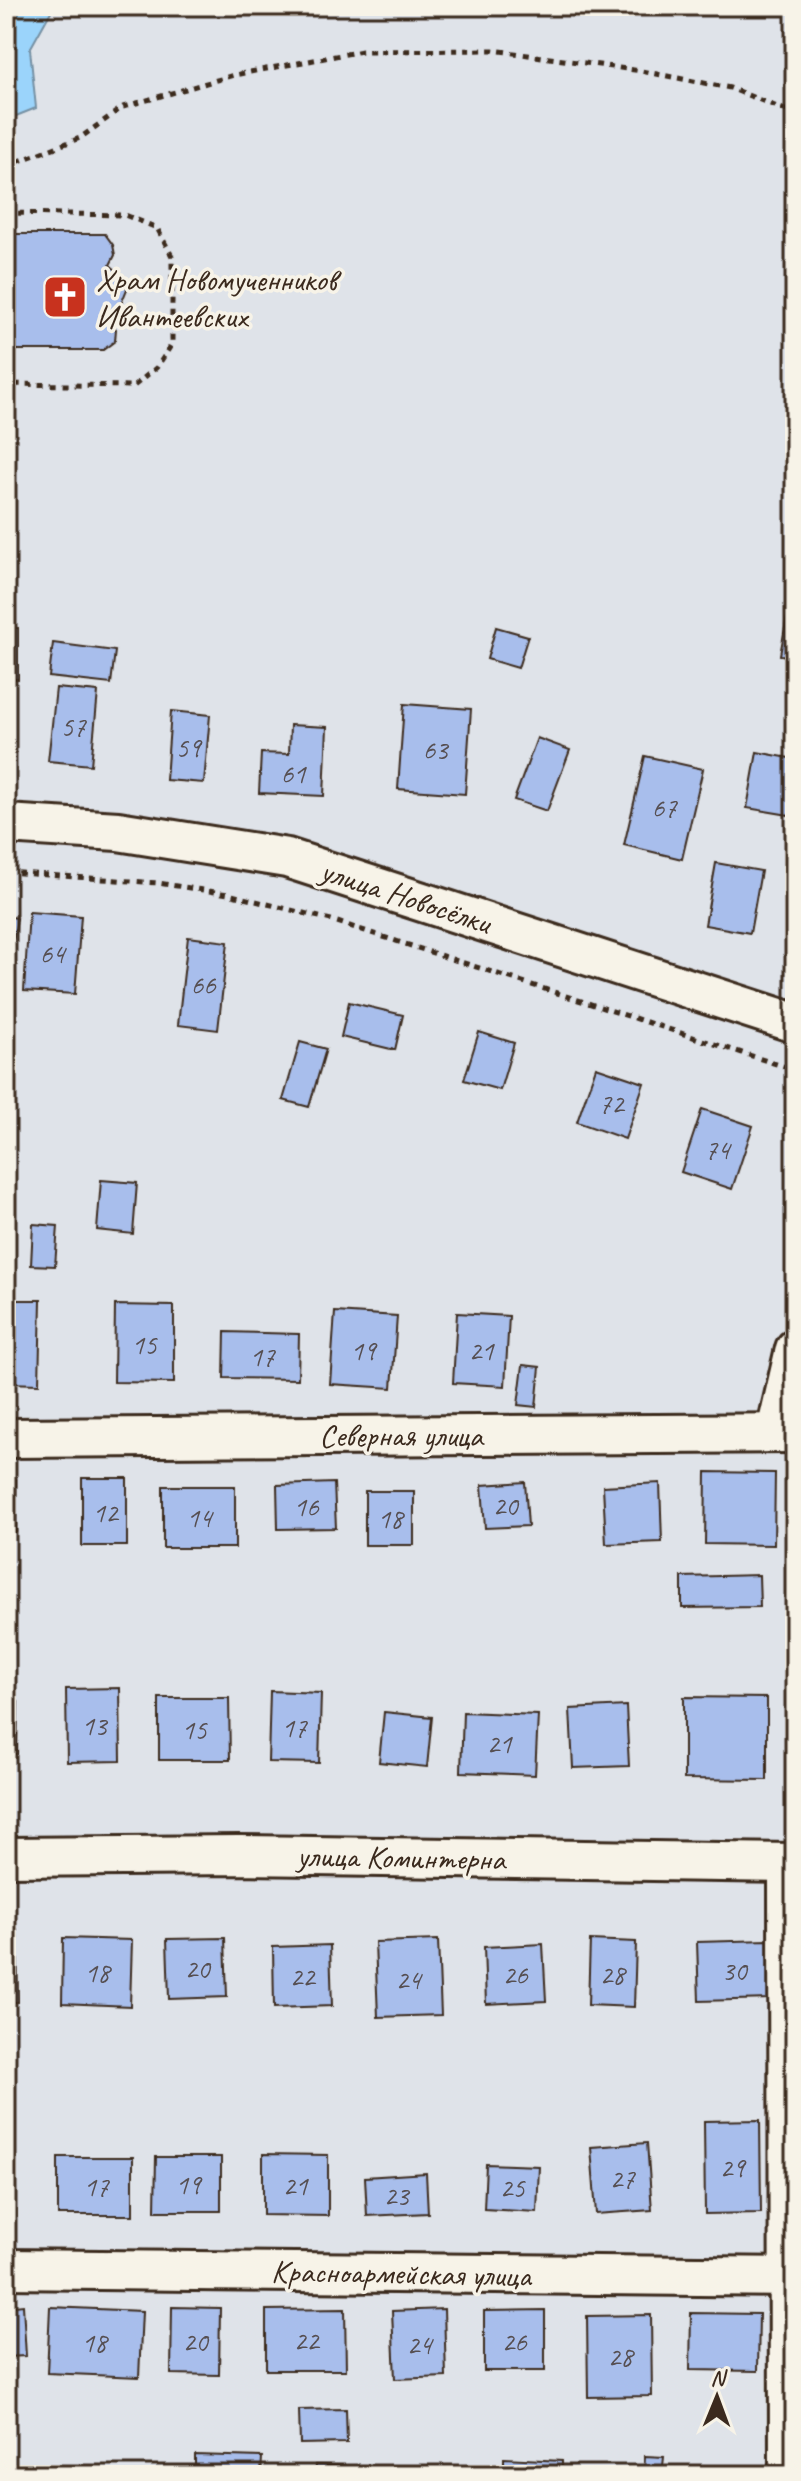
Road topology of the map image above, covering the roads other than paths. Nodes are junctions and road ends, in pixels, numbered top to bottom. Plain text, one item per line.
1 (6, 824) edge
2 (795, 1023) edge
3 (795, 1349) edge
4 (785, 1433) edge
5 (6, 1438) edge
6 (6, 1857) edge
7 (792, 1863) edge
8 (6, 2269) edge
9 (792, 2277) edge
10 (789, 2475) edge

1 - 2 street, улица Новосёлки
3 - 4 street
4 - 5 street, Северная улица
6 - 7 street, улица Коминтерна
7 - 9 street
8 - 9 street, Красноармейская улица
9 - 10 street

